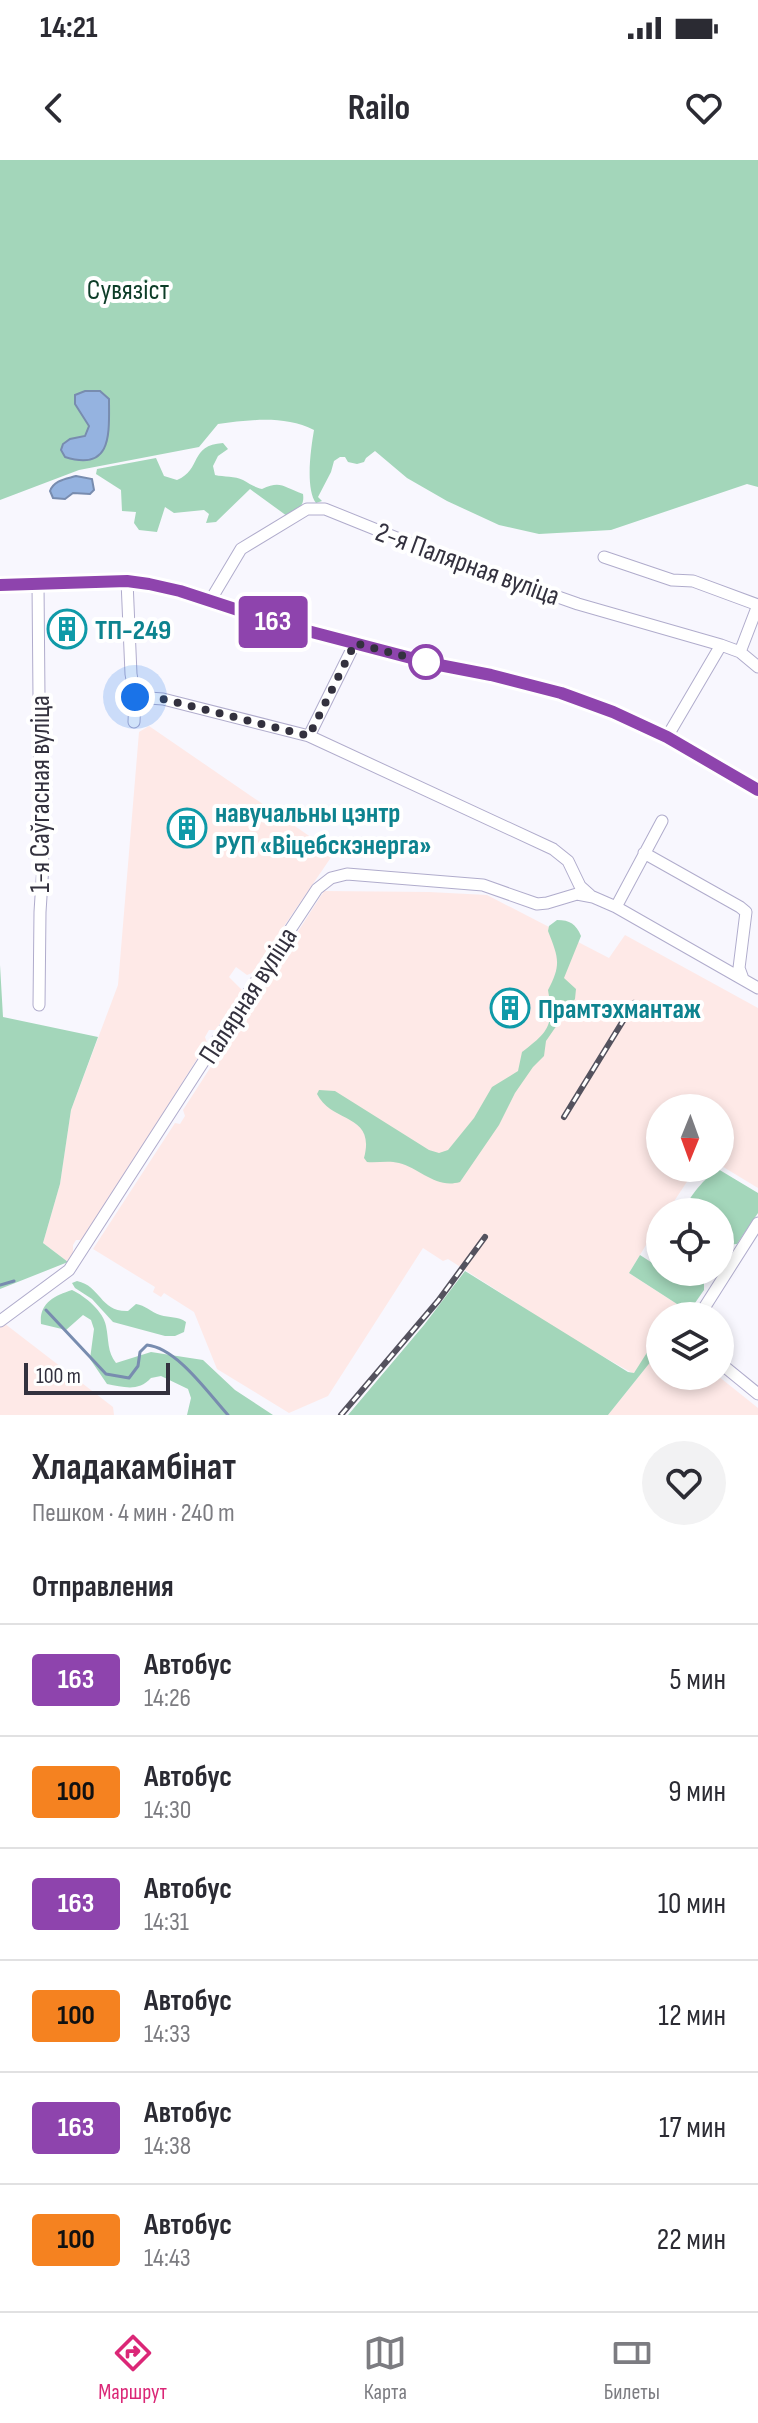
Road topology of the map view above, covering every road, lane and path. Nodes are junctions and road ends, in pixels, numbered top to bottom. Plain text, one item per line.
1 (604, 557) dead end
2 (127, 581) junction
3 (38, 584) junction
4 (0, 585) edge
5 (210, 601) junction
6 (758, 605) edge
7 (355, 643) junction
8 (721, 645) junction
9 (740, 652) junction
10 (758, 667) edge
11 (135, 697) junction
12 (134, 722) dead end
13 (309, 736) junction
14 (667, 737) junction
15 (758, 790) edge
16 (662, 821) dead end
17 (644, 853) junction
18 (593, 897) junction
19 (616, 907) junction
20 (743, 979) junction
21 (758, 988) edge
22 (39, 1005) dead end
23 (758, 1223) edge
24 (708, 1302) edge
25 (0, 1321) edge
26 (734, 1374) edge
27 (758, 1394) edge

1 - 6 street
2 - 3 street
2 - 5 street
2 - 11 street
3 - 4 street
3 - 22 street, 1-я Саўгасная вуліца
5 - 7 street
5 - 8 street, 2-я Палярная вуліца
6 - 9 street
7 - 13 street
7 - 14 street
8 - 9 street, 2-я Палярная вуліца
8 - 14 street
9 - 10 street, 2-я Палярная вуліца
11 - 12 street
11 - 13 street
13 - 18 street
14 - 15 street
16 - 17 street
17 - 19 street
17 - 20 street
18 - 19 street, Палярная вуліца
18 - 25 street, Палярная вуліца
19 - 20 street, Палярная вуліца
20 - 21 street, Палярная вуліца
23 - 24 street
26 - 27 street

